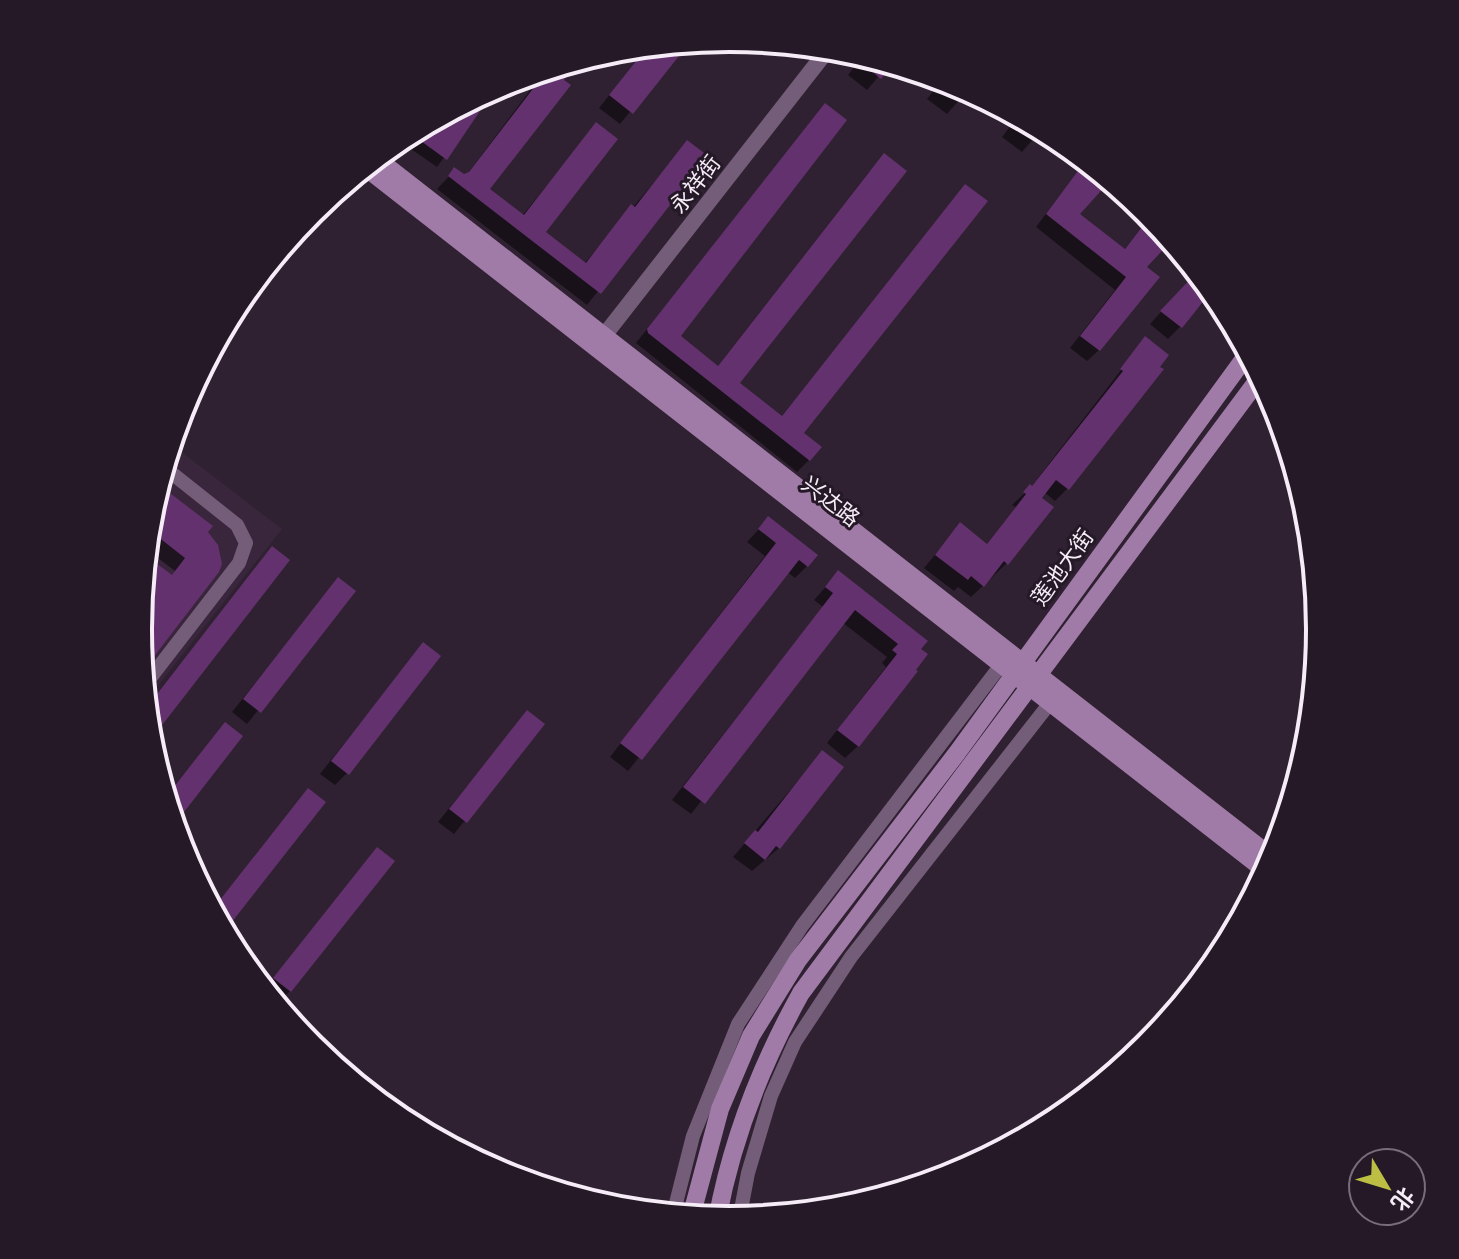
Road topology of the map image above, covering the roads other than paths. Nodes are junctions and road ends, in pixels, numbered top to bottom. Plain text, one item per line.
1 (820, 59) edge
2 (385, 166) edge
3 (374, 174) edge
4 (600, 342) junction
5 (1241, 363) edge
6 (1253, 387) edge
7 (174, 475) edge
8 (1012, 667) junction
9 (154, 673) edge
10 (1034, 680) junction
11 (1050, 703) junction
12 (1263, 851) edge
13 (1257, 864) edge
14 (676, 1204) edge
15 (694, 1206) edge
16 (720, 1207) edge
17 (742, 1207) edge

1 - 4 street, 永祥街
2 - 4 main road, 兴达路
3 - 4 main road, 兴达路
4 - 8 main road, 兴达路
5 - 8 main road, 莲池大街
6 - 10 main road, 莲池大街
7 - 9 street
8 - 10 main road, 兴达路
8 - 14 street
8 - 15 main road, 莲池大街
10 - 11 main road, 兴达路
10 - 12 main road, 兴达路
10 - 16 main road, 莲池大街
11 - 13 main road, 兴达路
11 - 17 street

